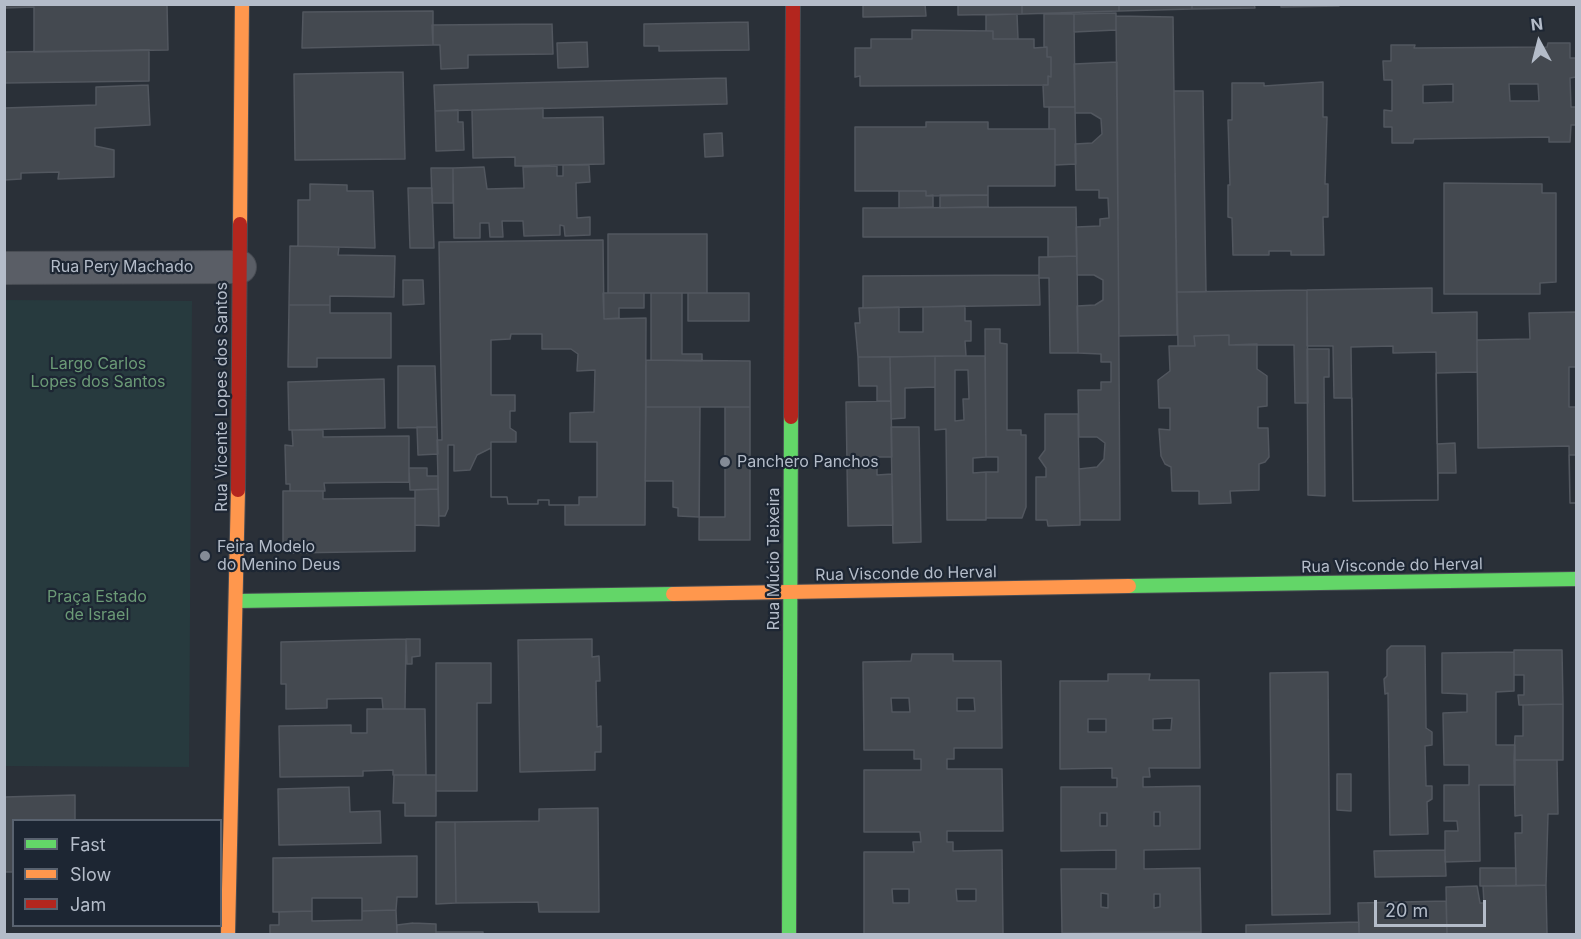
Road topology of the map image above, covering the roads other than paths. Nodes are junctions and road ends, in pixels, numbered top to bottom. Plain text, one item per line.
1 (242, 4) edge
2 (793, 4) edge
3 (240, 267) junction
4 (4, 268) edge
5 (1576, 579) edge
6 (791, 592) junction
7 (237, 601) junction
8 (228, 934) edge
9 (789, 934) edge

1 - 3 street, Rua Vicente Lopes dos Santos
2 - 6 street, Rua Múcio Teixeira
3 - 4 street, Rua Pery Machado
3 - 7 street, Rua Vicente Lopes dos Santos
5 - 6 street, Rua Visconde do Herval
6 - 7 street, Rua Visconde do Herval
6 - 9 street, Rua Múcio Teixeira
7 - 8 street, Rua Vicente Lopes dos Santos

